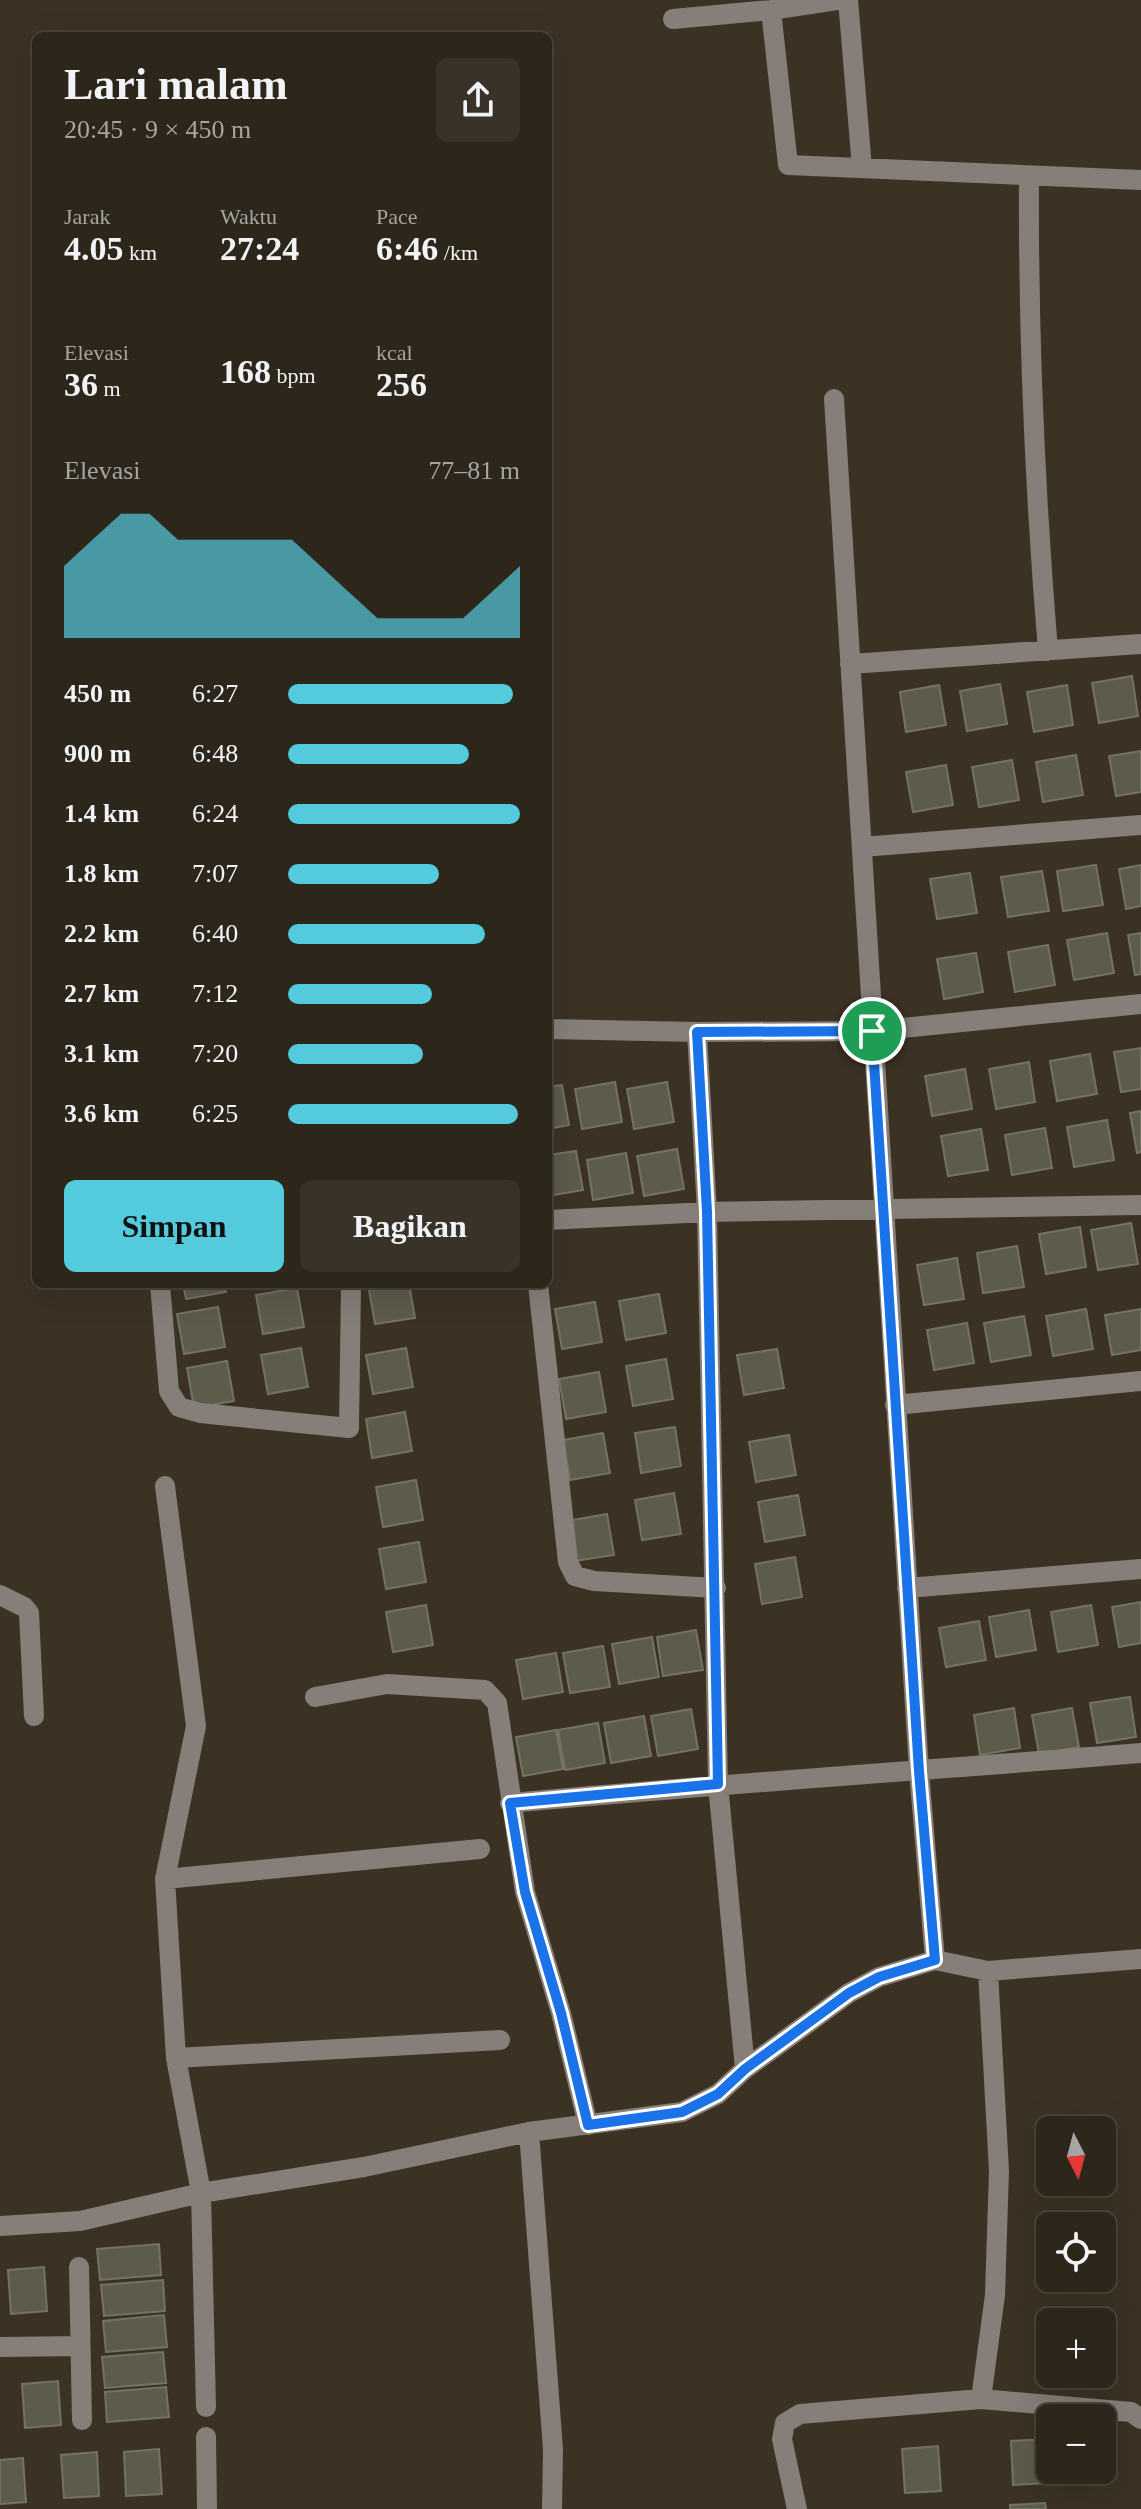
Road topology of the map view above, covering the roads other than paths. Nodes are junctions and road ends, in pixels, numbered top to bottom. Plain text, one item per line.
1 (837, 0) edge
2 (848, 0) edge
3 (771, 10) junction
4 (673, 19) dead end
5 (862, 168) junction
6 (1029, 176) junction
7 (1141, 180) edge
8 (834, 399) dead end
9 (1141, 644) edge
10 (1048, 651) junction
11 (850, 664) junction
12 (1141, 825) edge
13 (862, 847) junction
14 (1141, 1004) edge
15 (552, 1029) edge
16 (872, 1031) junction
17 (697, 1032) junction
18 (1141, 1205) edge
19 (884, 1211) junction
20 (707, 1212) junction
21 (552, 1220) edge
22 (160, 1288) edge
23 (351, 1288) edge
24 (538, 1288) edge
25 (1141, 1381) edge
26 (895, 1405) junction
27 (165, 1486) dead end
28 (1141, 1569) edge
29 (716, 1588) junction
30 (907, 1588) junction
31 (0, 1595) edge
32 (315, 1697) dead end
33 (34, 1716) dead end
34 (1141, 1753) edge
35 (919, 1771) junction
36 (718, 1784) junction
37 (510, 1803) junction
38 (480, 1849) dead end
39 (165, 1879) junction
40 (1141, 1959) edge
41 (935, 1960) junction
42 (988, 1971) junction
43 (500, 2040) dead end
44 (176, 2058) junction
45 (745, 2069) junction
46 (588, 2125) junction
47 (529, 2132) junction
48 (201, 2193) junction
49 (0, 2226) edge
50 (79, 2267) dead end
51 (80, 2346) junction
52 (0, 2347) edge
53 (981, 2399) junction
54 (206, 2407) dead end
55 (1141, 2419) edge
56 (82, 2420) dead end
57 (206, 2437) dead end
58 (207, 2509) edge
59 (552, 2509) edge
60 (797, 2509) edge

1 - 3 street
2 - 5 street
3 - 4 street
3 - 5 street
5 - 6 street
6 - 7 street
6 - 10 street
8 - 11 street
9 - 10 street
10 - 11 street
11 - 13 street
12 - 13 street
13 - 16 street
14 - 16 street
15 - 17 street
16 - 17 street
16 - 19 street
17 - 20 street
18 - 19 street
19 - 20 street
19 - 26 street
20 - 21 street
20 - 29 street
22 - 23 street
24 - 29 street
25 - 26 street
26 - 30 street
27 - 39 street
28 - 30 street
29 - 36 street
30 - 35 street
31 - 33 street
32 - 37 street
34 - 35 street
35 - 36 street
35 - 41 street
36 - 37 street
36 - 45 street
37 - 46 street
38 - 39 street
39 - 44 street
40 - 42 street
41 - 42 street
41 - 45 street
42 - 53 street
43 - 44 street
44 - 48 street
45 - 46 street
46 - 47 street
47 - 48 street
47 - 59 street
48 - 49 street
48 - 54 street
50 - 51 street
51 - 52 street
51 - 56 street
53 - 55 street
53 - 60 street
57 - 58 street

